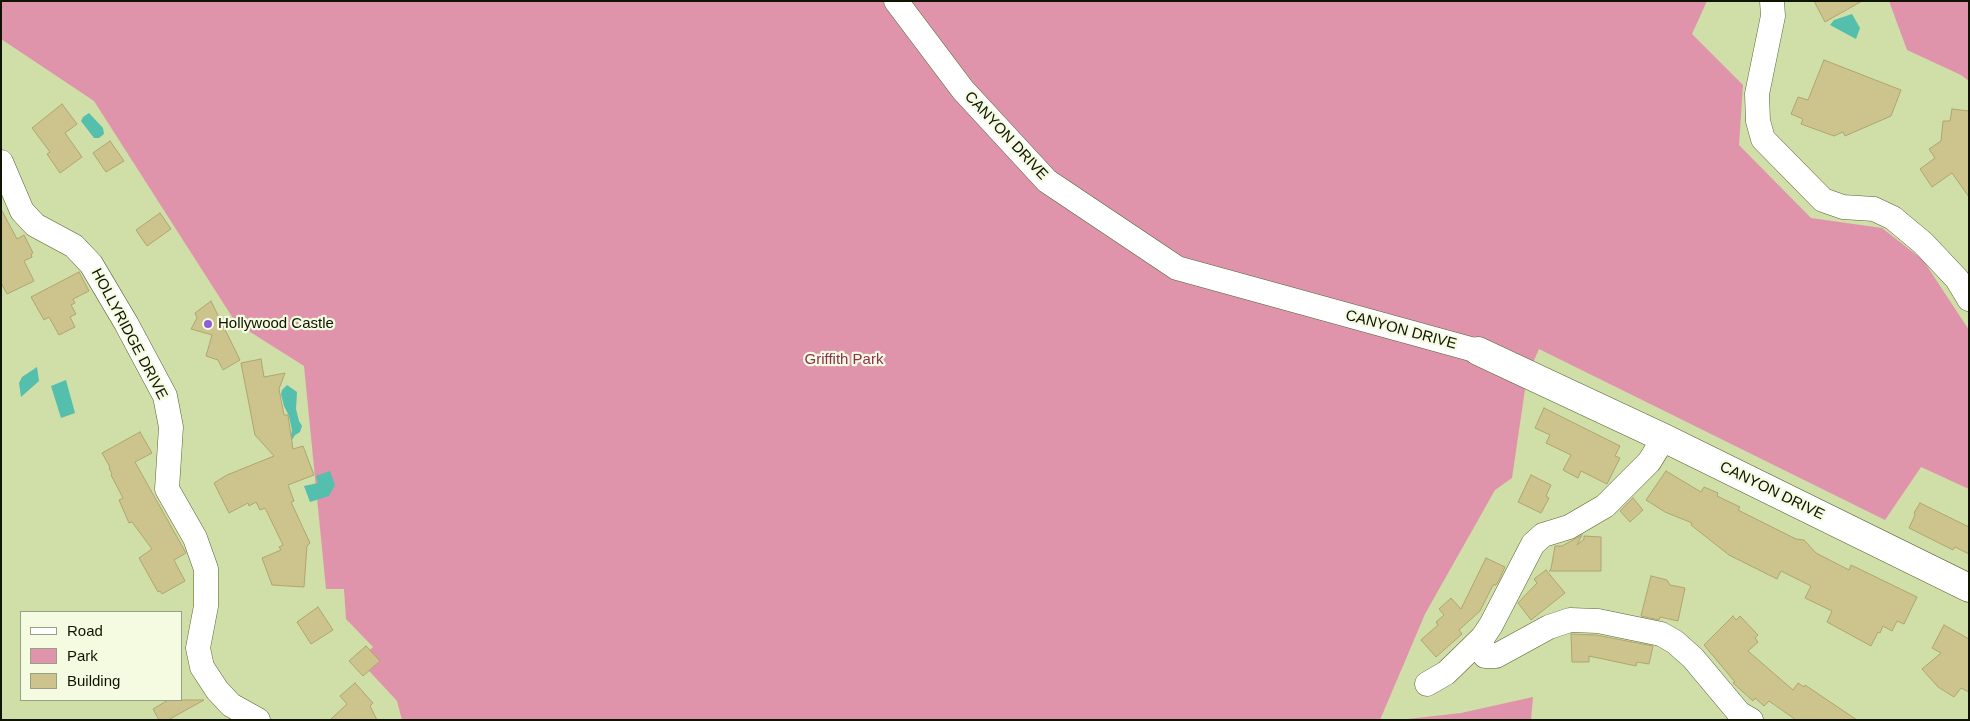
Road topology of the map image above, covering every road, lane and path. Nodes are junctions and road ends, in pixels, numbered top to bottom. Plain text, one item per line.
1 (896, 1) edge
2 (1772, 1) edge
3 (1, 162) edge
4 (1969, 299) edge
5 (1478, 351) joint
6 (1664, 438) junction
7 (1969, 588) edge
8 (1483, 637) junction
9 (1427, 684) dead end
10 (258, 720) edge
11 (1751, 720) edge

1 - 5 street, CANYON DRIVE
2 - 4 street
3 - 10 street, HOLLYRIDGE DRIVE
5 - 6 street, CANYON DRIVE
6 - 7 street, CANYON DRIVE
6 - 8 street
8 - 9 street
8 - 11 street

